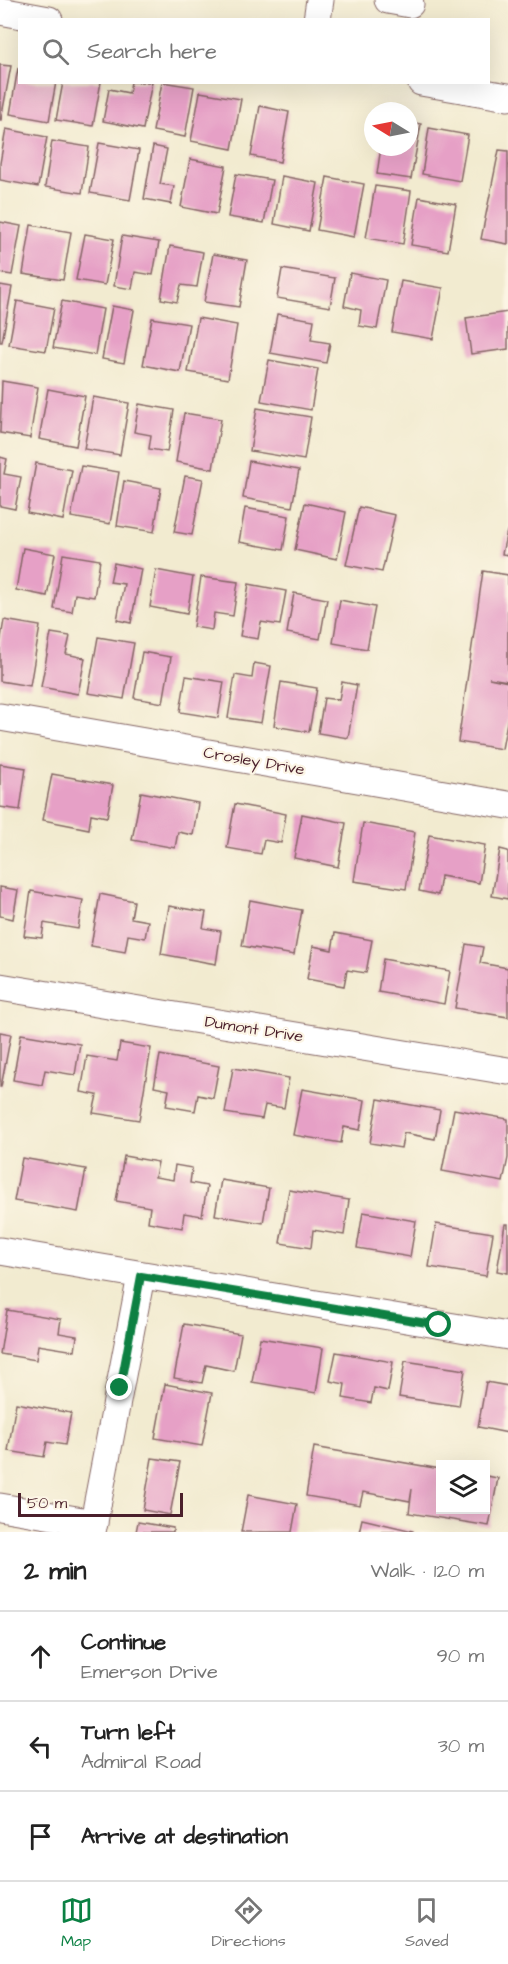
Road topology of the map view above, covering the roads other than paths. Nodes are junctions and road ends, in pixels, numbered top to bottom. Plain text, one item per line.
1 (320, 0) edge
2 (0, 11) edge
3 (38, 18) edge
4 (317, 18) edge
5 (433, 84) edge
6 (508, 97) edge
7 (0, 717) edge
8 (508, 805) edge
9 (0, 987) edge
10 (508, 1071) edge
11 (0, 1251) edge
12 (141, 1276) junction
13 (508, 1336) edge
14 (0, 1507) edge
15 (93, 1527) edge

1 - 4 street
2 - 3 street
5 - 6 street
7 - 8 street, Crosley Drive
9 - 10 street, Dumont Drive
11 - 12 street
12 - 13 street
12 - 15 street
14 - 15 street

